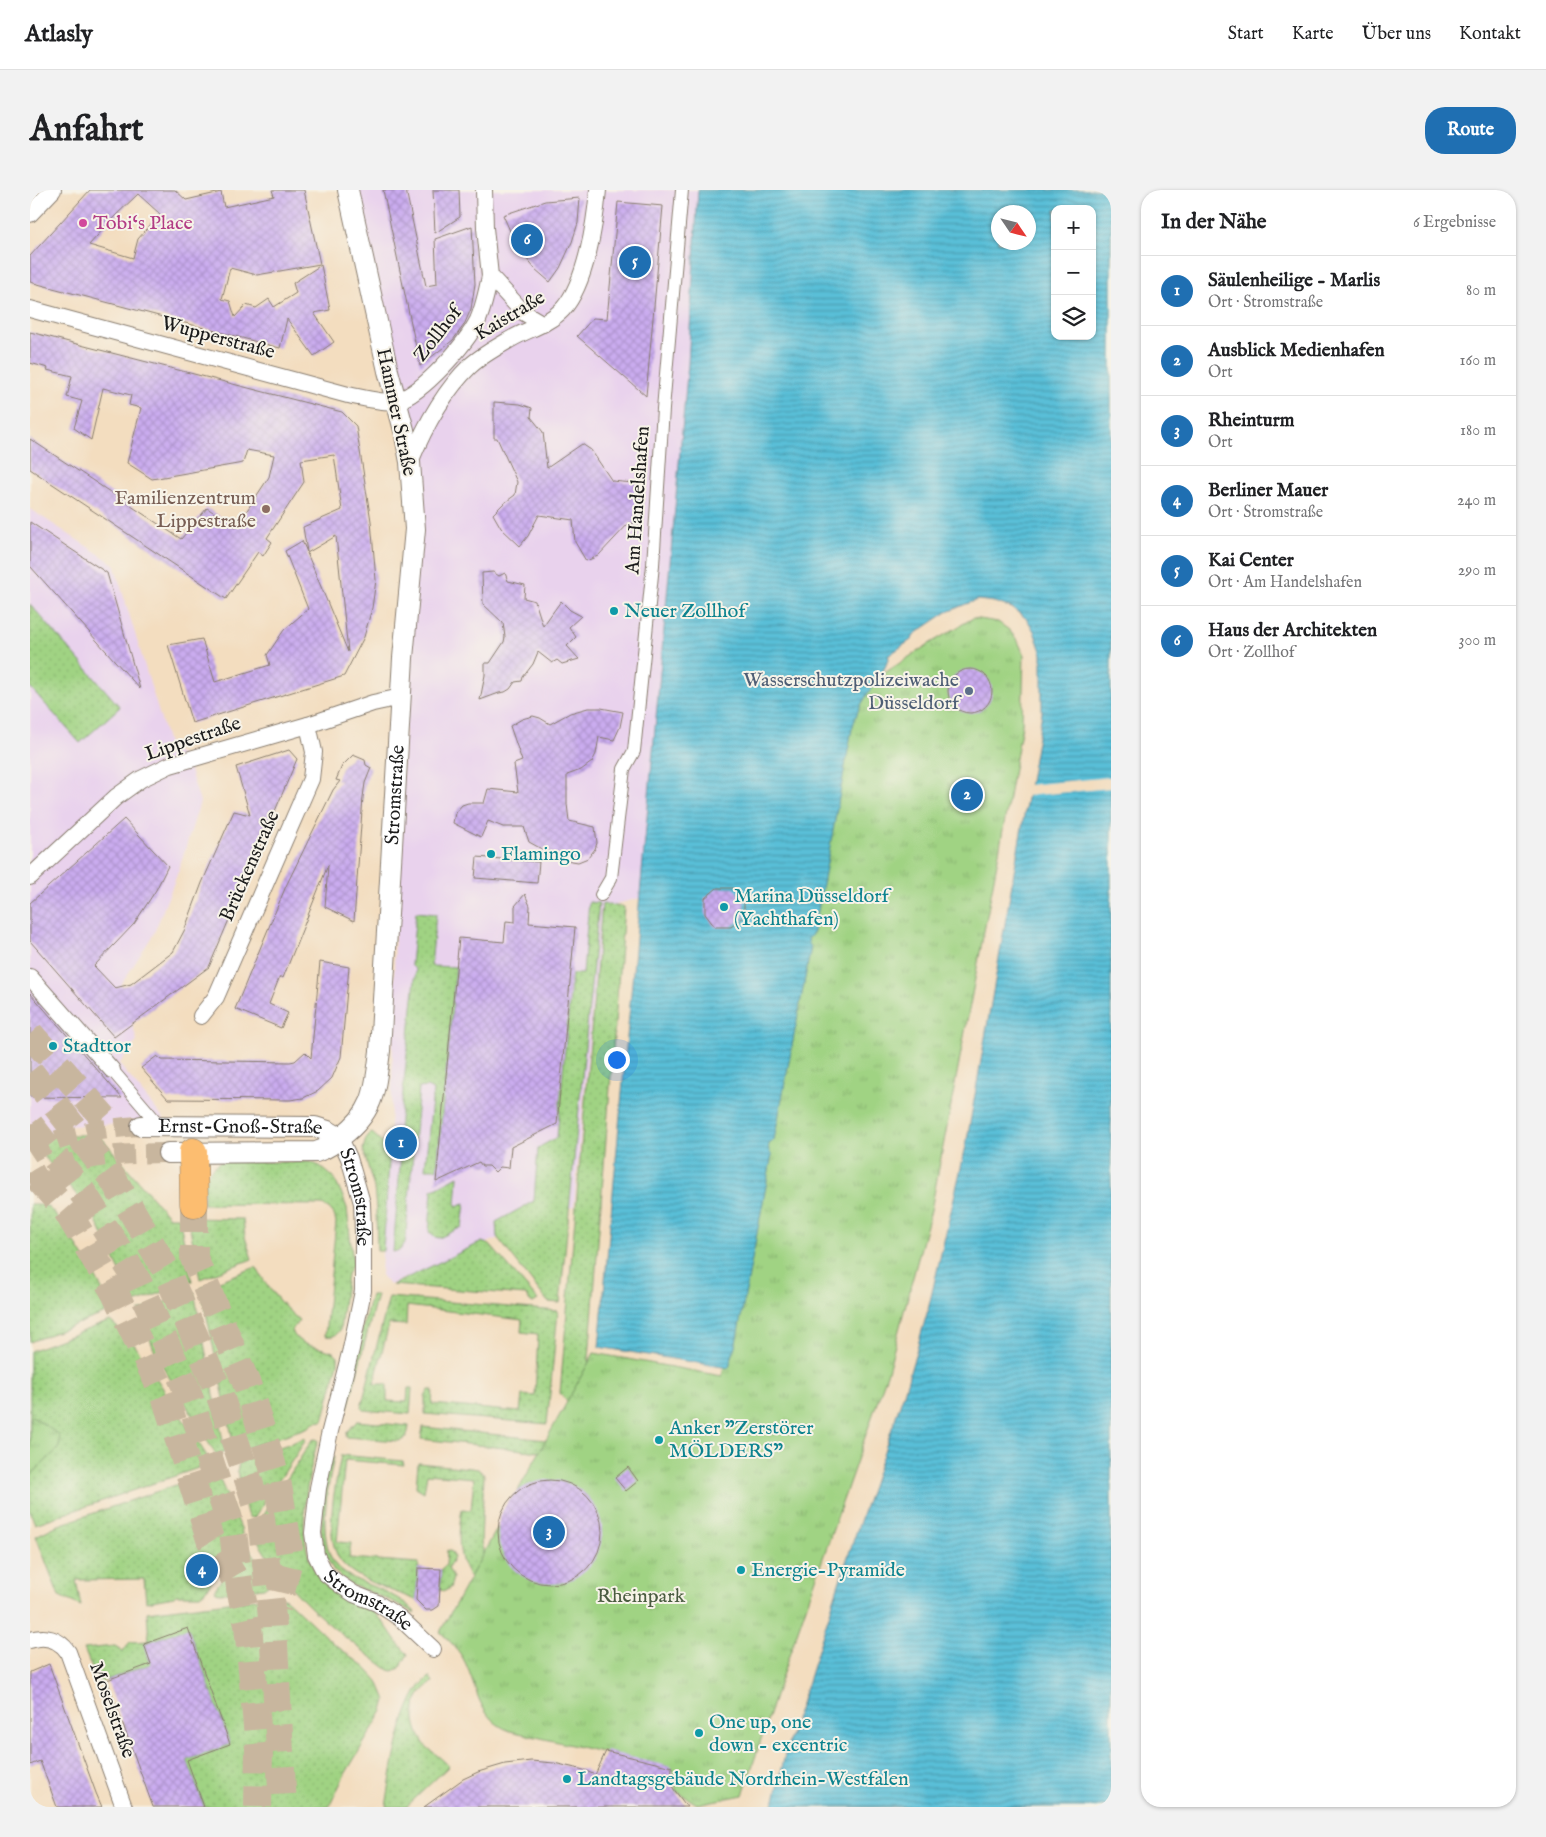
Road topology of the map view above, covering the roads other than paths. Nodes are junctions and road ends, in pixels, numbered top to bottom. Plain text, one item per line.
1 (53, 190) edge
2 (348, 190) edge
3 (484, 190) edge
4 (598, 190) edge
5 (682, 190) edge
6 (30, 214) edge
7 (490, 276) junction
8 (30, 309) edge
9 (542, 324) junction
10 (396, 401) junction
11 (410, 462) junction
12 (401, 697) junction
13 (308, 725) junction
14 (30, 877) edge
15 (601, 896) dead end
16 (30, 977) edge
17 (201, 1016) dead end
18 (112, 1070) joint
19 (155, 1126) junction
20 (340, 1138) junction
21 (181, 1153) junction
22 (194, 1204) tunnel mouth
23 (30, 1640) edge
24 (433, 1650) dead end
25 (124, 1807) edge

1 - 6 street
2 - 10 street, Hammer Straße
3 - 7 street, Zollhof
4 - 9 street, Kaistraße
5 - 15 street, Am Handelshafen
7 - 9 street
7 - 10 street, Zollhof
8 - 10 street, Wupperstraße
9 - 11 street, Kaistraße
10 - 11 street, Hammer Straße
11 - 12 street, Hammer Straße
12 - 13 street, Lippestraße
12 - 20 street, Stromstraße
13 - 14 street, Lippestraße
13 - 17 street, Brückenstraße
16 - 18 street
18 - 19 street
19 - 20 street, Ernst-Gnoß-Straße
19 - 21 street
20 - 21 street, Ernst-Gnoß-Straße
20 - 24 street, Stromstraße
21 - 22 highway
23 - 25 street, Moselstraße

